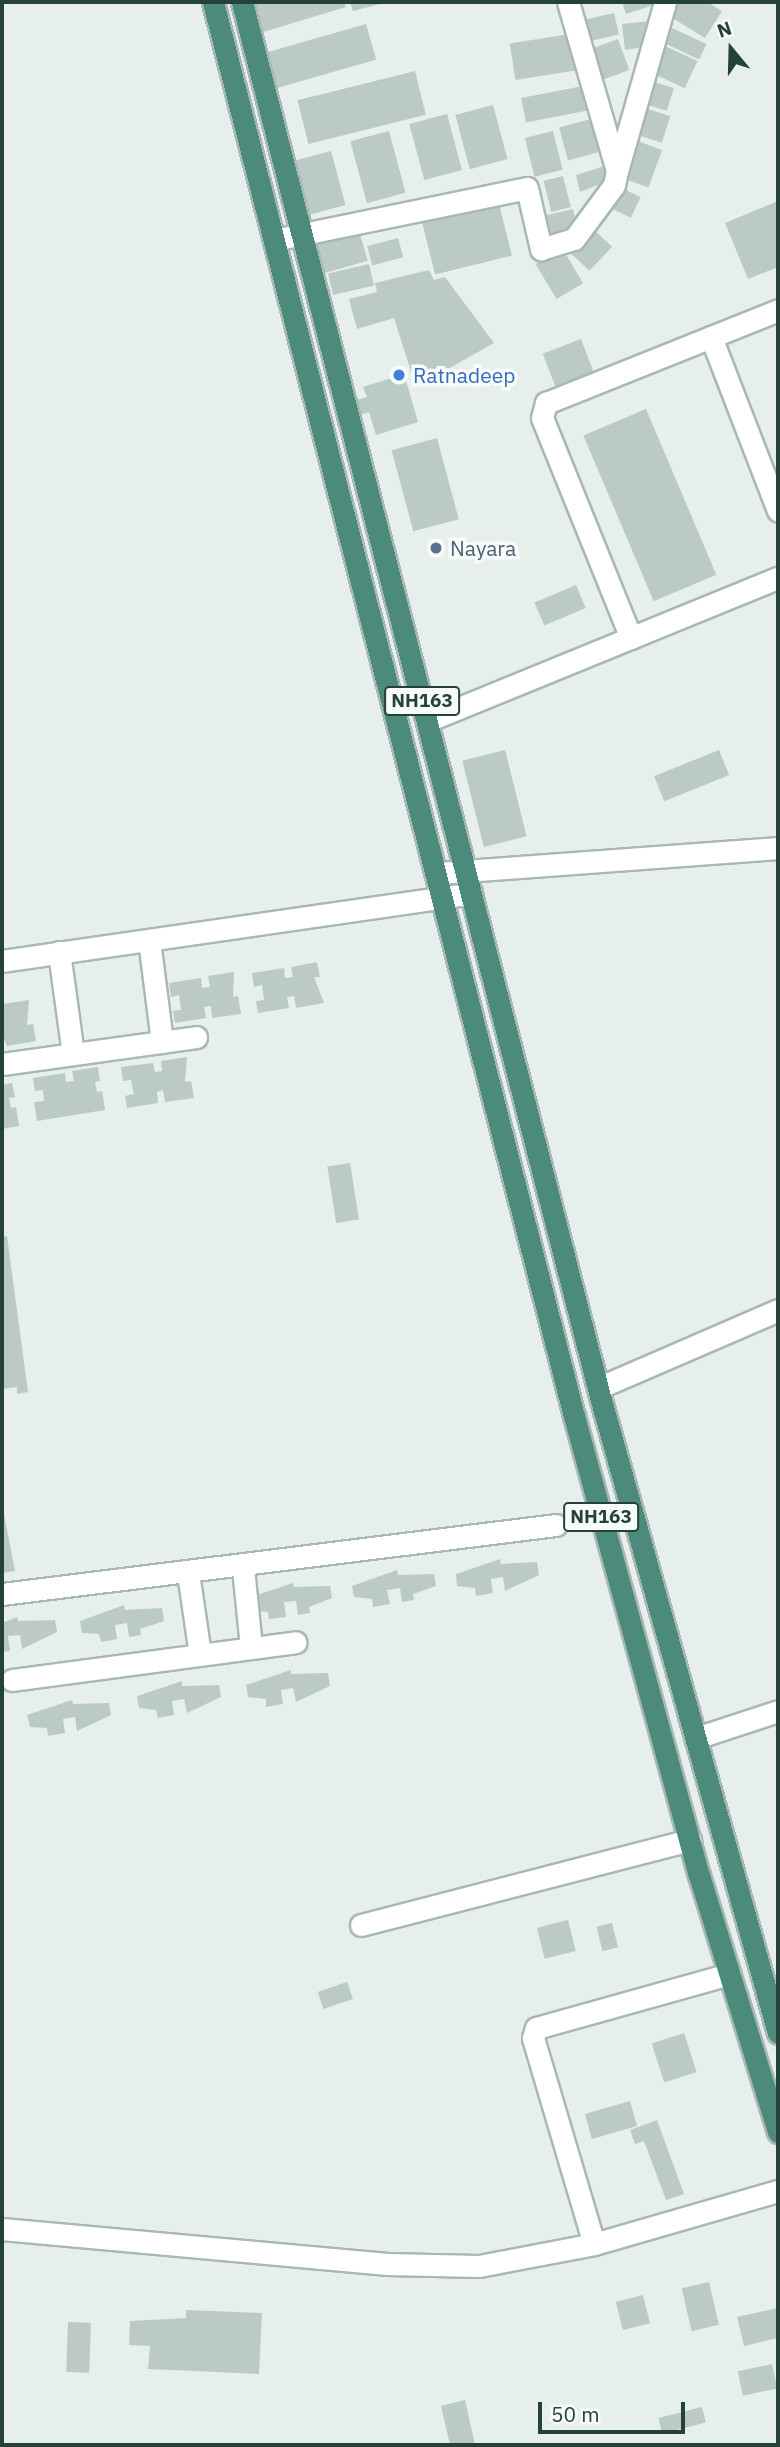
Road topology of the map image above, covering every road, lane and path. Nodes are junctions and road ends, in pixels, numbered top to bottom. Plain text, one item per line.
1 (213, 2) edge
2 (242, 2) edge
3 (568, 2) edge
4 (660, 5) edge
5 (617, 171) junction
6 (301, 233) junction
7 (274, 240) junction
8 (778, 310) edge
9 (711, 337) junction
10 (778, 511) edge
11 (778, 578) edge
12 (631, 638) junction
13 (427, 721) junction
14 (778, 848) edge
15 (465, 869) junction
16 (438, 873) junction
17 (471, 893) junction
18 (444, 897) junction
19 (149, 940) junction
20 (59, 952) junction
21 (2, 961) edge
22 (196, 1037) dead end
23 (162, 1042) junction
24 (73, 1054) junction
25 (2, 1064) edge
26 (778, 1310) edge
27 (598, 1388) junction
28 (556, 1525) dead end
29 (243, 1568) junction
30 (188, 1573) junction
31 (2, 1594) edge
32 (295, 1642) dead end
33 (251, 1647) junction
34 (200, 1654) junction
35 (12, 1680) dead end
36 (778, 1711) edge
37 (696, 1738) junction
38 (690, 1840) junction
39 (362, 1925) dead end
40 (730, 1974) junction
41 (778, 2033) edge
42 (778, 2132) edge
43 (778, 2191) edge
44 (2, 2229) edge
45 (594, 2244) junction

1 - 7 highway, NH163
2 - 6 highway, NH163
3 - 5 street
4 - 5 street
5 - 6 street
6 - 7 street
6 - 13 highway, NH163
7 - 16 highway, NH163
8 - 9 street
9 - 10 street
9 - 12 street
11 - 12 street
12 - 13 street
13 - 15 highway, NH163
14 - 15 street
15 - 16 street
15 - 17 highway, NH163
16 - 18 highway, NH163
17 - 18 street
17 - 27 highway, NH163
18 - 19 street
18 - 38 highway, NH163
19 - 20 street
19 - 23 street
20 - 21 street
20 - 24 street
22 - 23 street
23 - 24 street
24 - 25 street
26 - 27 street
27 - 37 highway, NH163
28 - 29 street
29 - 30 street
29 - 33 street
30 - 31 street
30 - 34 street
32 - 33 street
33 - 34 street
34 - 35 street
36 - 37 street
37 - 41 highway, NH163
38 - 39 street
38 - 40 highway, NH163
40 - 42 highway, NH163
40 - 45 street
43 - 45 street
44 - 45 street

